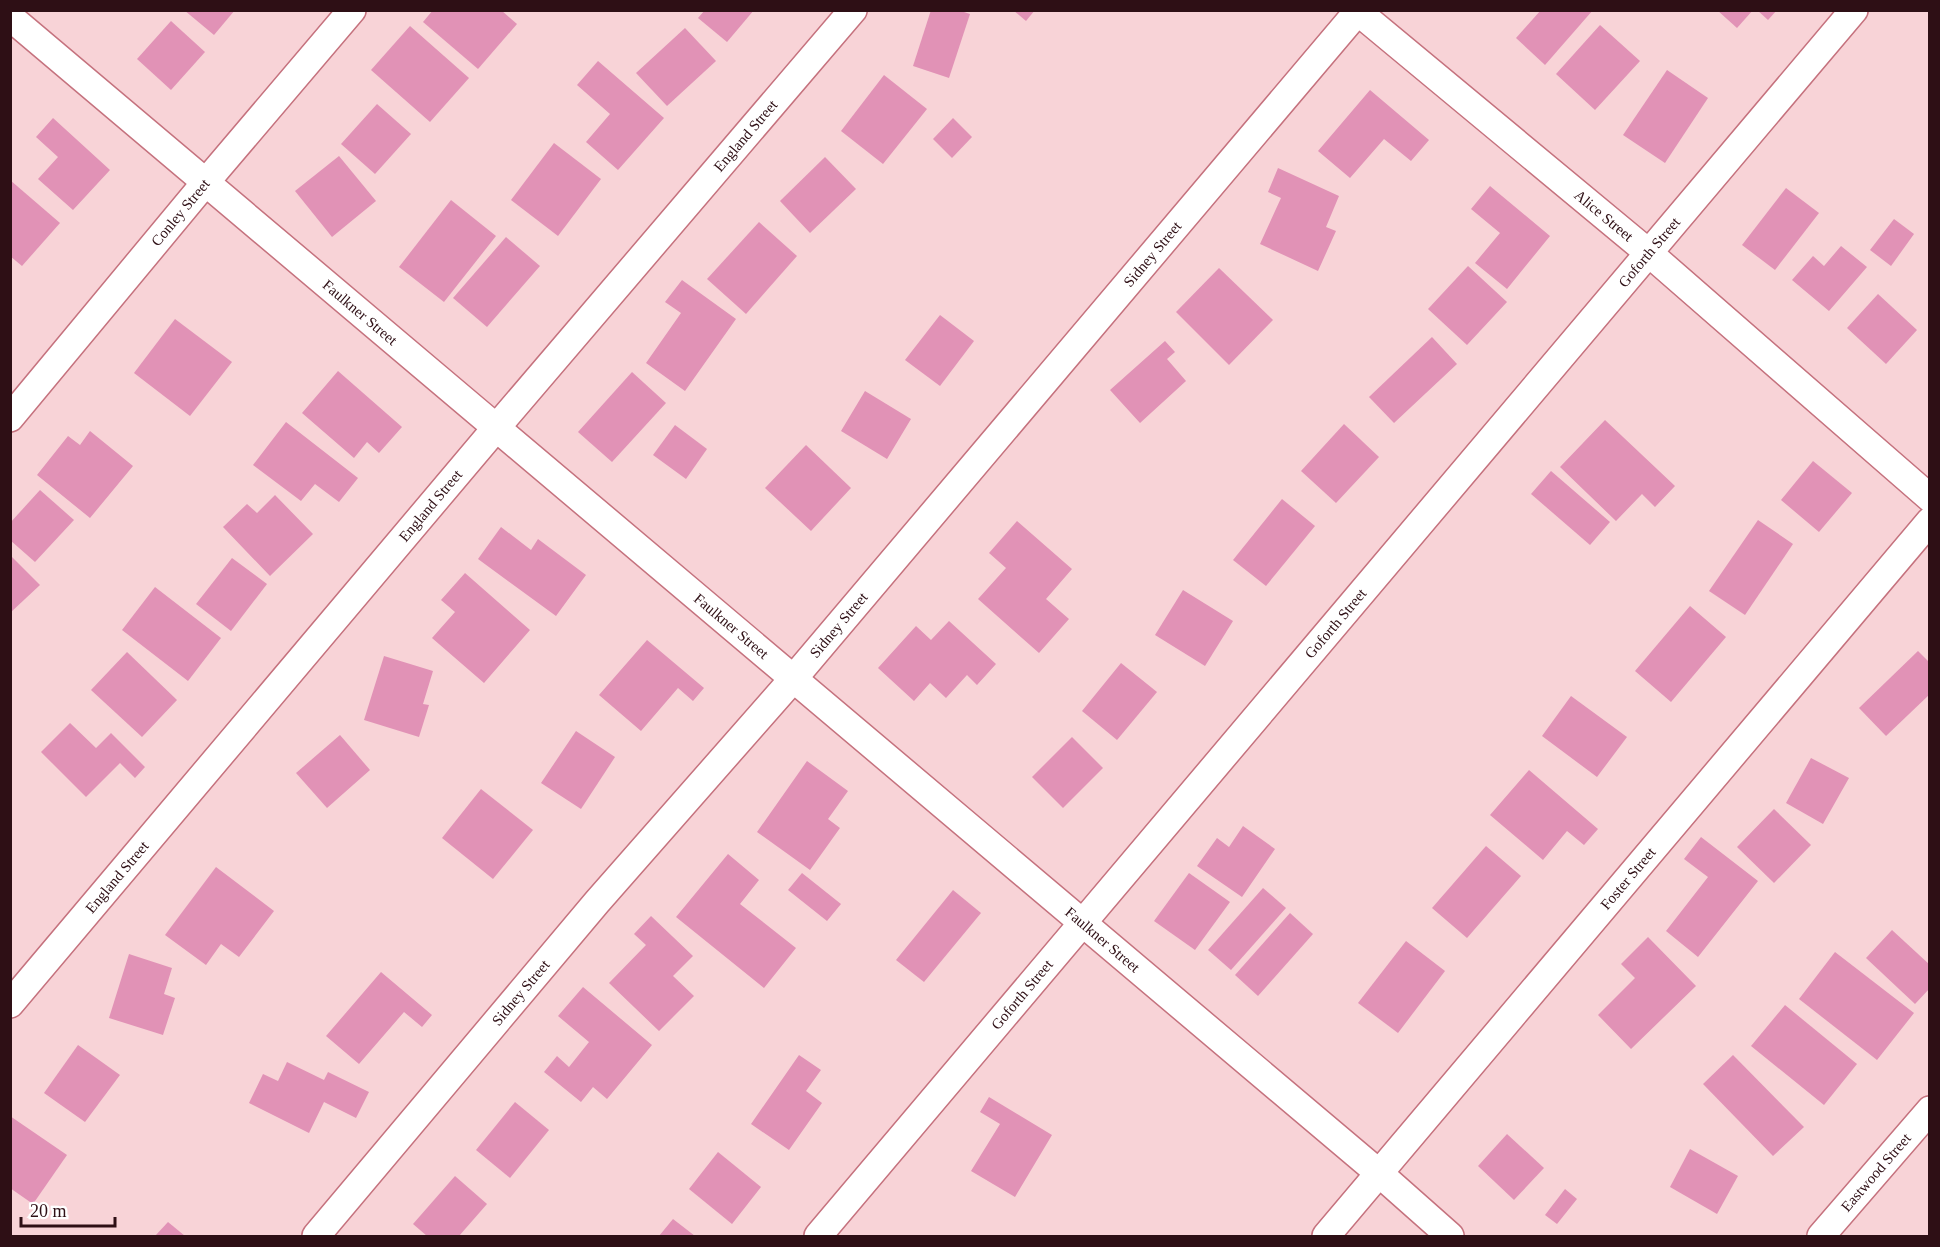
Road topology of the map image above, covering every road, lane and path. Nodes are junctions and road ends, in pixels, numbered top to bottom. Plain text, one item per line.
1 (352, 10) edge
2 (853, 10) edge
3 (1854, 10) edge
4 (1358, 11) edge
5 (10, 17) edge
6 (205, 183) junction
7 (1650, 254) junction
8 (10, 418) edge
9 (496, 428) junction
10 (1929, 498) edge
11 (1929, 521) edge
12 (793, 679) junction
13 (1082, 922) junction
14 (10, 1004) edge
15 (1929, 1110) edge
16 (1380, 1174) junction
17 (316, 1236) edge
18 (818, 1236) edge
19 (1326, 1236) edge
20 (1450, 1236) edge
21 (1821, 1236) edge

1 - 6 street, Conley Street
2 - 9 street, England Street
3 - 7 street, Goforth Street
4 - 7 street, Alice Street
4 - 12 street, Sidney Street
5 - 6 street, Faulkner Street
6 - 8 street, Conley Street
6 - 9 street, Faulkner Street
7 - 10 street, Alice Street
7 - 13 street, Goforth Street
9 - 12 street, Faulkner Street
9 - 14 street, England Street
11 - 16 street, Foster Street
12 - 13 street, Faulkner Street
12 - 17 street, Sidney Street
13 - 16 street, Faulkner Street
13 - 18 street, Goforth Street
15 - 21 street, Eastwood Street
16 - 19 street, Foster Street
16 - 20 street, Faulkner Street

